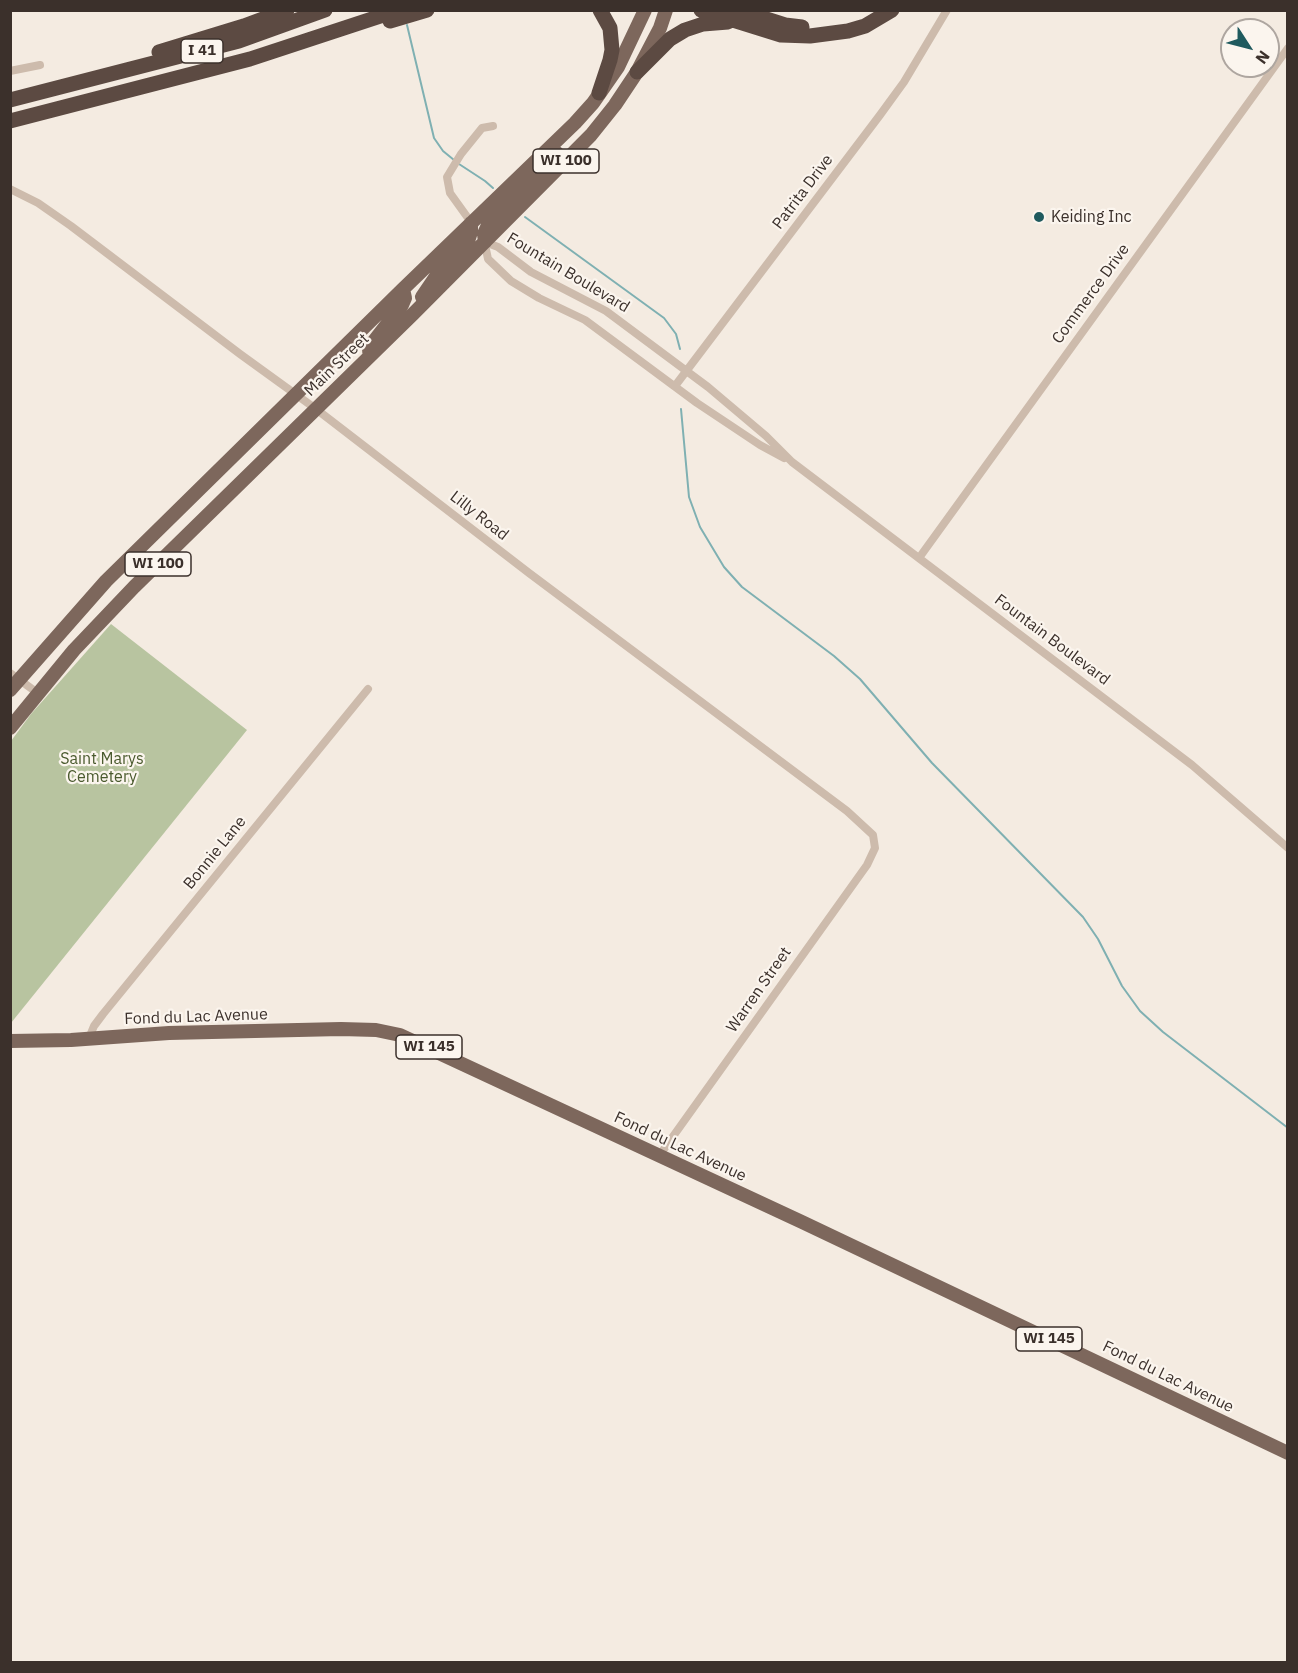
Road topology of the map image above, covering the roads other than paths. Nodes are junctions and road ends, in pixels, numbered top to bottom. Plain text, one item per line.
1 (287, 10) edge
2 (326, 10) edge
3 (399, 10) edge
4 (427, 10) edge
5 (600, 10) edge
6 (645, 10) edge
7 (666, 10) edge
8 (702, 10) edge
9 (874, 10) edge
10 (892, 10) edge
11 (947, 10) edge
12 (737, 16) edge
13 (342, 30) junction
14 (1287, 48) edge
15 (40, 64) dead end
16 (10, 71) edge
17 (637, 72) junction
18 (75, 84) junction
19 (596, 98) junction
20 (10, 100) edge
21 (10, 121) edge
22 (494, 126) dead end
23 (10, 189) edge
24 (471, 223) junction
25 (485, 242) junction
26 (403, 289) junction
27 (413, 314) junction
28 (363, 363) junction
29 (686, 371) junction
30 (675, 386) junction
31 (297, 395) junction
32 (316, 409) junction
33 (792, 462) junction
34 (144, 545) junction
35 (919, 558) junction
36 (160, 562) junction
37 (13, 680) edge
38 (368, 688) dead end
39 (39, 694) junction
40 (10, 728) edge
41 (874, 838) joint
42 (1287, 848) edge
43 (89, 1038) junction
44 (14, 1040) edge
45 (659, 1156) junction
46 (1287, 1453) edge

1 - 18 highway
2 - 18 highway, I 41
3 - 13 highway, I 41
4 - 13 highway
5 - 19 highway, WI 100
6 - 19 main road, Main Street / WI 100
7 - 17 main road, Main Street / WI 100
8 - 12 highway
9 - 12 highway
10 - 12 highway
11 - 29 street, Patrita Drive
12 - 17 highway
13 - 21 highway, I 41
14 - 35 street, Commerce Drive
15 - 16 street
17 - 25 main road, Main Street / WI 100
18 - 20 highway, I 41
19 - 24 main road, Main Street / WI 100
19 - 25 main road
22 - 24 street
23 - 31 street, Lilly Road
24 - 25 street
24 - 26 main road, Main Street / WI 100
24 - 27 main road
25 - 27 main road, Main Street / WI 100
25 - 29 street, Fountain Boulevard
25 - 30 street, Fountain Boulevard
26 - 28 main road
26 - 31 main road, Main Street / WI 100
27 - 28 main road, Main Street / WI 100
28 - 32 main road, Main Street / WI 100
29 - 30 street, Patrita Drive
29 - 33 street, Fountain Boulevard
30 - 33 street, Fountain Boulevard
31 - 32 street, Lilly Road
31 - 34 main road, Main Street / WI 100
32 - 36 main road, Main Street / WI 100
32 - 41 street, Lilly Road
33 - 35 street, Fountain Boulevard
34 - 36 main road
34 - 37 main road, Main Street / WI 100
35 - 42 street, Fountain Boulevard
36 - 39 main road, Main Street / WI 100
37 - 39 street
38 - 43 street, Bonnie Lane
39 - 40 main road, Main Street / WI 100
41 - 45 street, Warren Street
43 - 44 main road, Fond du Lac Avenue / WI 145
43 - 45 main road, Fond du Lac Avenue / WI 145
45 - 46 main road, Fond du Lac Avenue / WI 145

